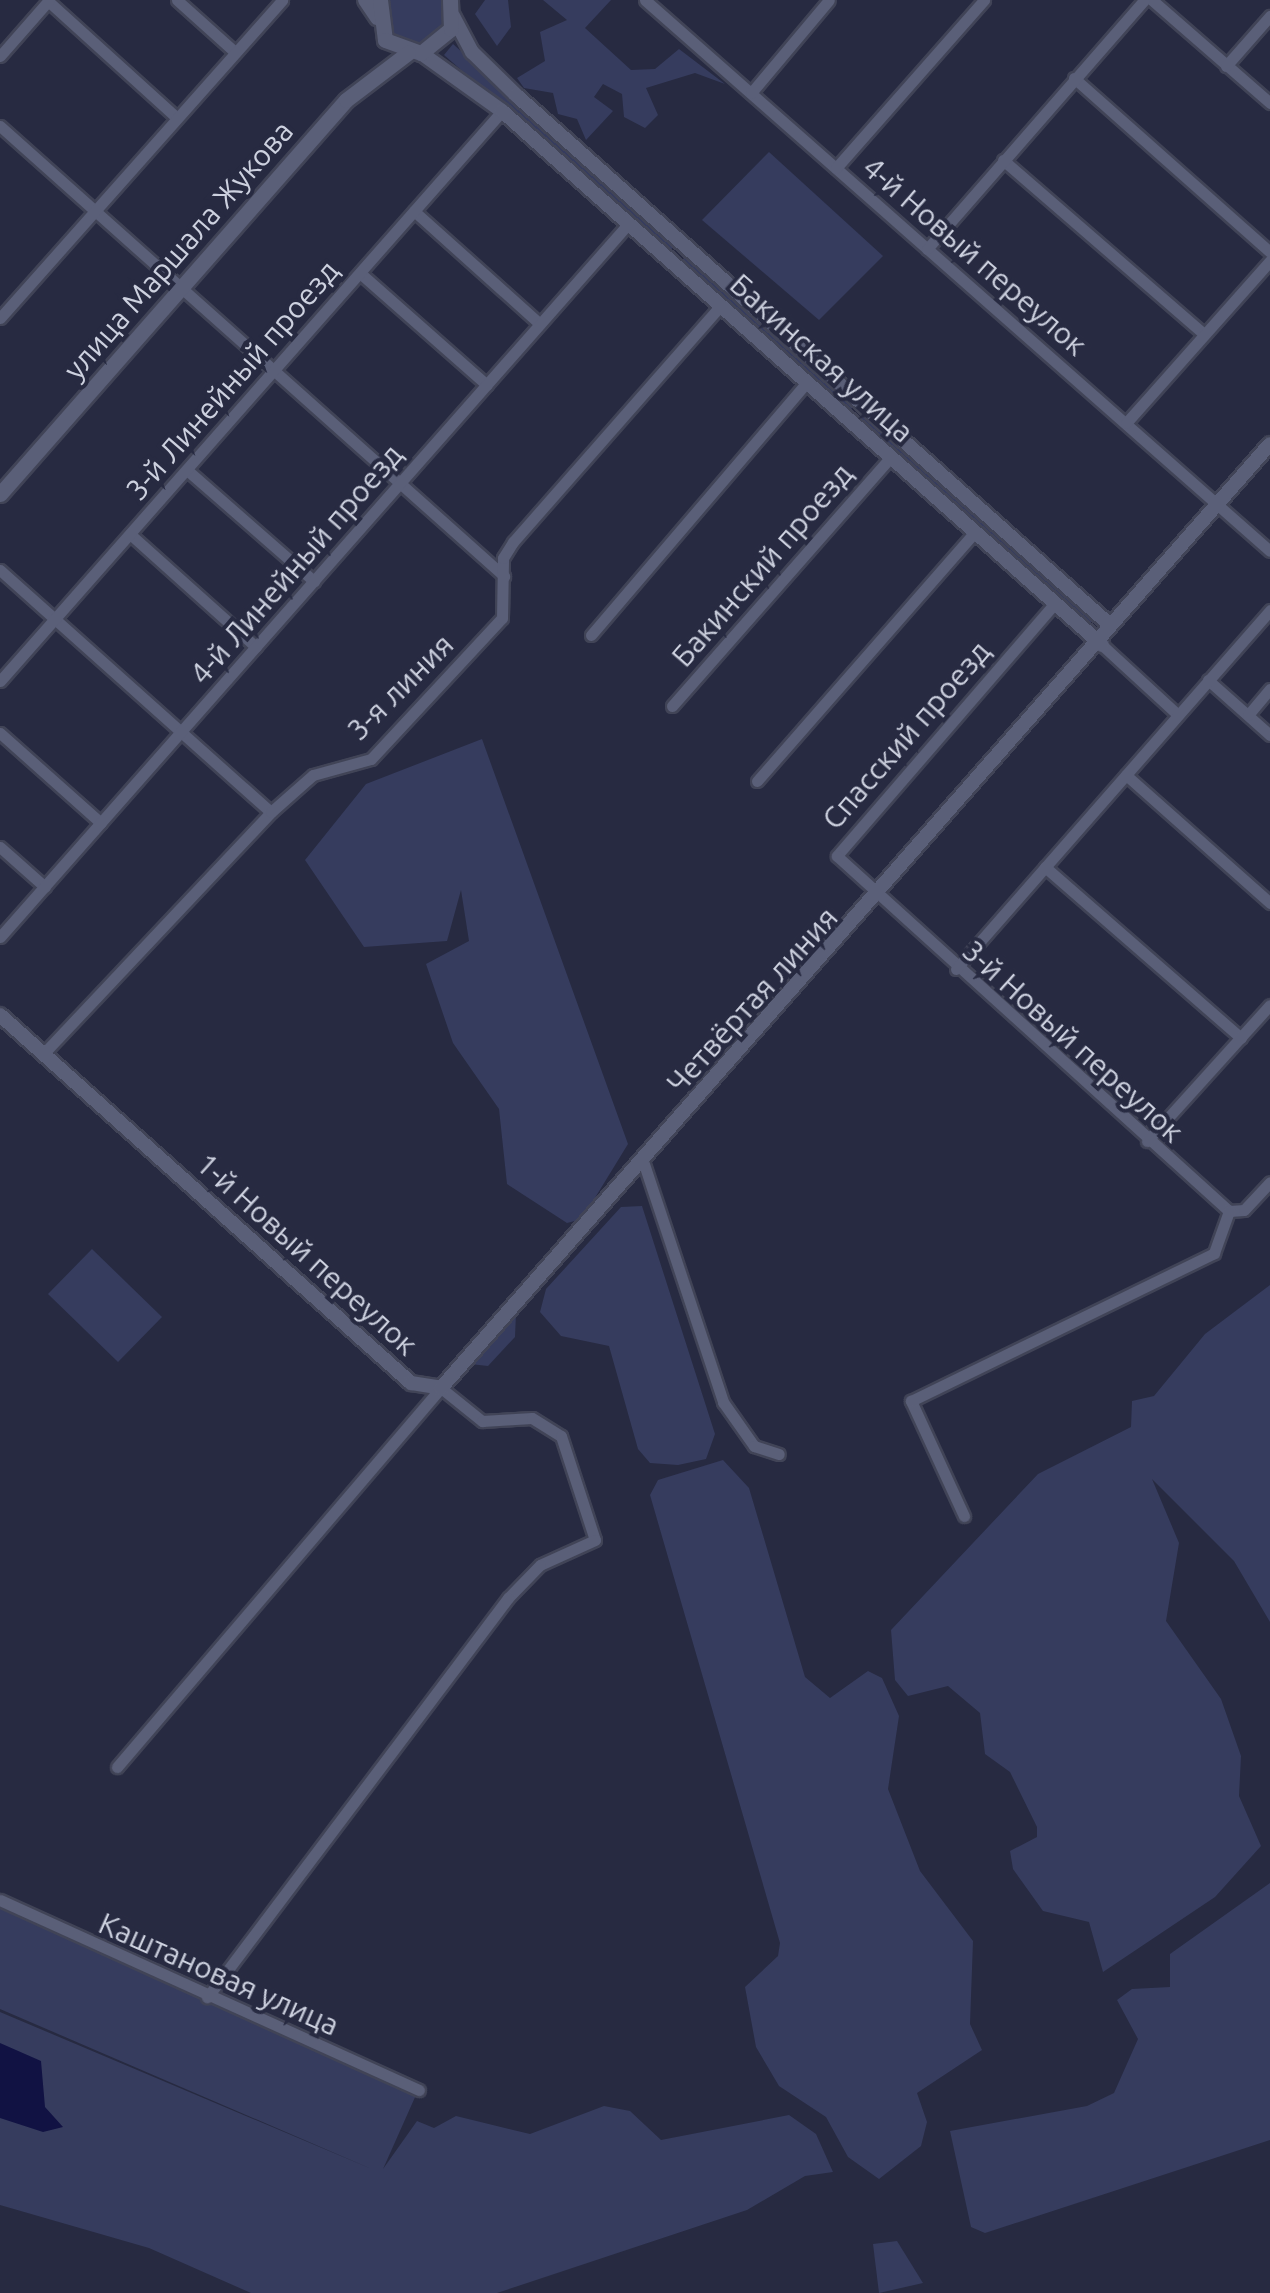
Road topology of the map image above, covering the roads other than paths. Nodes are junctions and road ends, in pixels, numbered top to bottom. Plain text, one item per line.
1 (177, 0) edge
2 (282, 0) edge
3 (365, 0) edge
4 (380, 0) edge
5 (646, 0) edge
6 (984, 0) edge
7 (1144, 0) edge
8 (1152, 0) edge
9 (48, 1) edge
10 (825, 1) edge
11 (452, 5) edge
12 (1270, 16) edge
13 (376, 18) junction
14 (235, 52) junction
15 (414, 53) junction
16 (0, 56) edge
17 (1226, 66) junction
18 (1074, 78) junction
19 (750, 92) junction
20 (1268, 98) edge
21 (502, 111) junction
22 (177, 118) junction
23 (0, 126) edge
24 (1003, 160) junction
25 (836, 168) junction
26 (95, 211) junction
27 (414, 211) junction
28 (629, 223) junction
29 (687, 246) junction
30 (927, 248) junction
31 (1270, 252) edge
32 (1270, 261) edge
33 (673, 262) junction
34 (360, 273) junction
35 (182, 288) junction
36 (5, 303) edge
37 (721, 305) junction
38 (0, 318) edge
39 (540, 324) junction
40 (1204, 334) junction
41 (273, 370) junction
42 (807, 382) junction
43 (487, 384) junction
44 (865, 406) junction
45 (850, 422) junction
46 (1126, 422) junction
47 (1270, 444) edge
48 (891, 457) junction
49 (186, 470) junction
50 (400, 483) junction
51 (0, 494) edge
52 (1217, 503) junction
53 (975, 532) junction
54 (130, 534) junction
55 (1270, 551) edge
56 (0, 570) edge
57 (504, 576) junction
58 (314, 581) junction
59 (1055, 603) junction
60 (1270, 610) edge
61 (55, 619) junction
62 (1110, 624) junction
63 (591, 635) dead end
64 (1102, 646) junction
65 (256, 647) junction
66 (1208, 680) junction
67 (0, 681) edge
68 (1270, 690) edge
69 (672, 706) dead end
70 (1248, 715) junction
71 (1178, 716) junction
72 (181, 732) junction
73 (0, 733) edge
74 (1270, 735) edge
75 (1126, 775) junction
76 (757, 781) dead end
77 (272, 812) junction
78 (101, 823) junction
79 (0, 847) edge
80 (1045, 868) junction
81 (45, 887) junction
82 (880, 897) junction
83 (1270, 903) edge
84 (0, 937) edge
85 (956, 969) junction
86 (1270, 1005) edge
87 (0, 1015) edge
88 (1241, 1038) junction
89 (46, 1052) junction
90 (1147, 1141) junction
91 (644, 1164) junction
92 (1270, 1182) edge
93 (1233, 1212) junction
94 (441, 1388) junction
95 (778, 1454) dead end
96 (964, 1516) dead end
97 (117, 1767) dead end
98 (0, 1900) edge
99 (208, 1997) junction
100 (419, 2090) dead end

1 - 14 street
2 - 14 street
3 - 13 street
4 - 13 main road
5 - 19 street, 4-й Новый переулок
6 - 25 street
7 - 18 street
8 - 17 street
9 - 16 street
9 - 22 street
10 - 19 street
11 - 15 main road, улица Маршала Жукова
11 - 29 street, Бакинская улица
12 - 17 street
13 - 15 main road
14 - 22 street
15 - 21 street, Бакинская улица
15 - 35 main road, улица Маршала Жукова
17 - 20 street
18 - 24 street
18 - 31 street
19 - 25 street, 4-й Новый переулок
21 - 27 street, 3-й Линейный проезд
21 - 28 street, Бакинская улица
22 - 26 street
23 - 26 street
24 - 30 street
24 - 40 street
25 - 30 street, 4-й Новый переулок
26 - 35 street
26 - 36 street
27 - 34 street, 3-й Линейный проезд
27 - 39 street
28 - 33 street, Бакинская улица
28 - 39 street, 4-й Линейный проезд
29 - 33 street
29 - 44 street, Бакинская улица
30 - 46 street, 4-й Новый переулок
32 - 40 street
33 - 37 street, Бакинская улица
34 - 41 street, 3-й Линейный проезд
34 - 43 street
35 - 41 street
35 - 51 main road, улица Маршала Жукова
36 - 38 street
37 - 42 street, Бакинская улица
37 - 57 street, 3-я линия
39 - 43 street, 4-й Линейный проезд
40 - 46 street
41 - 49 street, 3-й Линейный проезд
41 - 50 street
42 - 45 street, Бакинская улица
42 - 63 street
43 - 50 street, 4-й Линейный проезд
44 - 45 street
44 - 62 street, Бакинская улица
45 - 48 street, Бакинская улица
46 - 52 street, 4-й Новый переулок
47 - 52 street
48 - 53 street, Бакинская улица
48 - 69 street, Бакинский проезд
49 - 54 street, 3-й Линейный проезд
49 - 58 street
50 - 57 street
50 - 58 street, 4-й Линейный проезд
52 - 55 street, 4-й Новый переулок
52 - 62 street
53 - 59 street, Бакинская улица
53 - 76 street
54 - 61 street, 3-й Линейный проезд
54 - 65 street
56 - 61 street
57 - 77 street, 3-я линия
58 - 65 street, 4-й Линейный проезд
59 - 64 street, Бакинская улица
59 - 82 street, Спасский проезд
60 - 66 street
61 - 67 street, 3-й Линейный проезд
61 - 72 street
62 - 64 street
64 - 71 street, Бакинская улица
64 - 82 street, Четвёртая линия
65 - 72 street, 4-й Линейный проезд
66 - 70 street
66 - 71 street
68 - 70 street
70 - 74 street
71 - 75 street
72 - 77 street
72 - 78 street, 4-й Линейный проезд
73 - 78 street
75 - 80 street
75 - 83 street
77 - 89 street, 3-я линия
78 - 81 street, 4-й Линейный проезд
79 - 81 street
80 - 85 street
80 - 88 street
81 - 84 street, 4-й Линейный проезд
82 - 85 street, 3-й Новый переулок
82 - 91 street, Четвёртая линия
85 - 90 street, 3-й Новый переулок
86 - 88 street
87 - 89 street, 1-й Новый переулок
88 - 90 street
89 - 94 street, 1-й Новый переулок
90 - 93 street, 3-й Новый переулок
91 - 94 street, Четвёртая линия
91 - 95 street
92 - 93 street
93 - 96 street
94 - 97 street
94 - 99 street, 1-й Новый переулок
98 - 99 street, Каштановая улица
99 - 100 street, Каштановая улица

